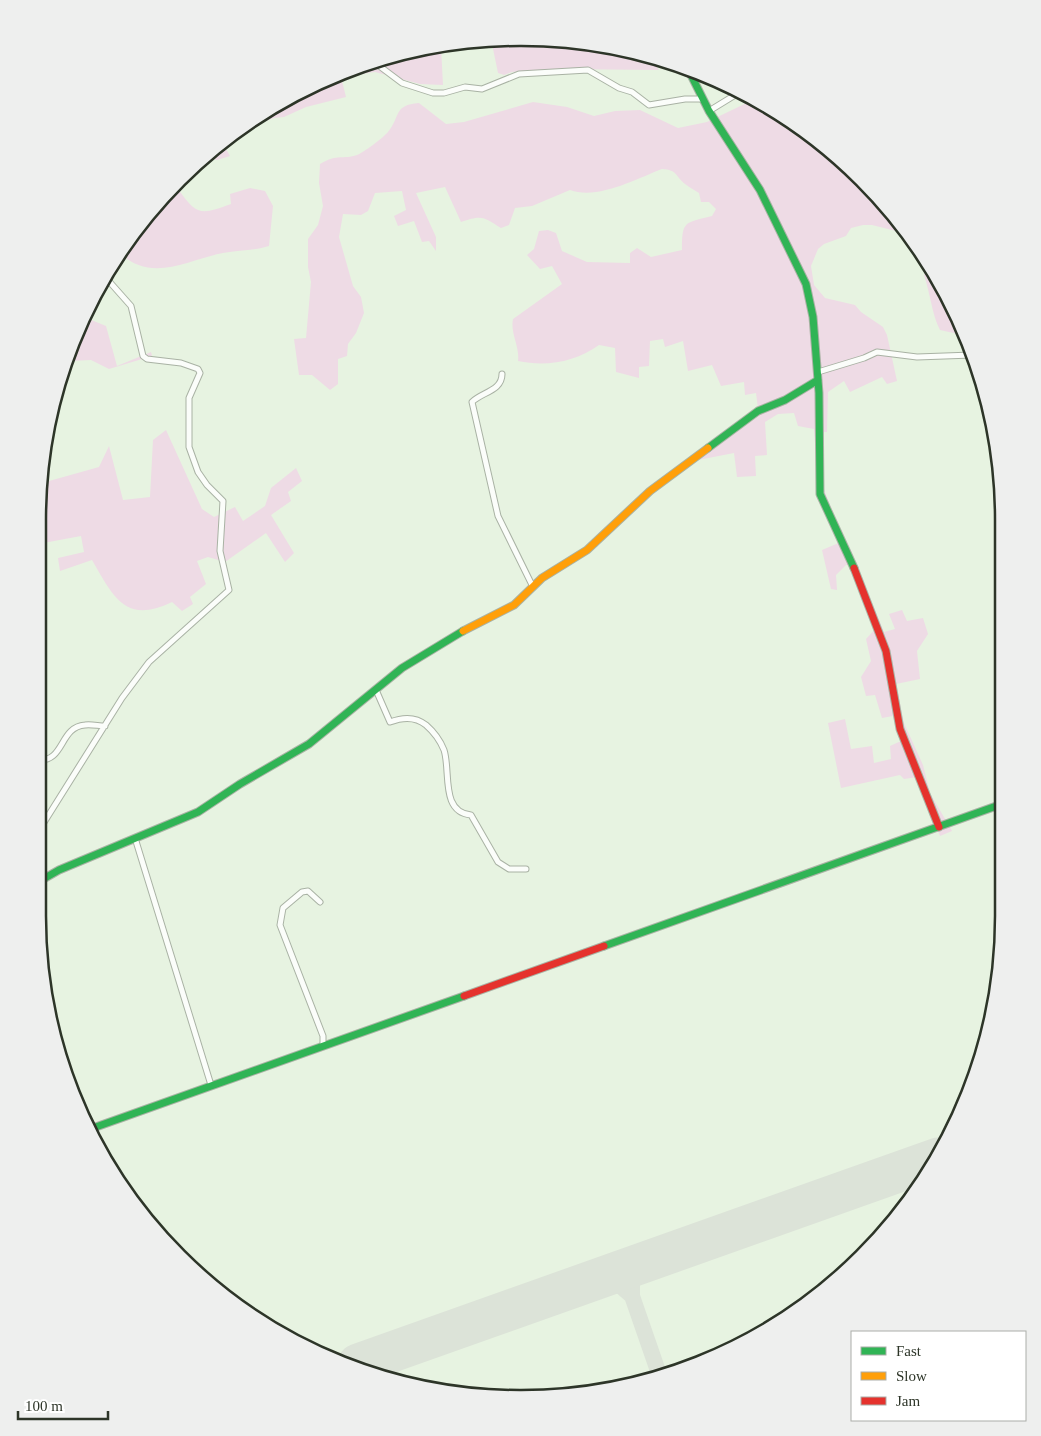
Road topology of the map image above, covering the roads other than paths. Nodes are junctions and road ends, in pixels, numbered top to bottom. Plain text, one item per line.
1 (381, 67) edge
2 (693, 78) edge
3 (733, 96) edge
4 (703, 99) junction
5 (709, 111) junction
6 (110, 283) edge
7 (965, 355) edge
8 (818, 372) junction
9 (502, 374) dead end
10 (818, 380) junction
11 (533, 587) junction
12 (376, 690) junction
13 (105, 726) junction
14 (46, 761) edge
15 (995, 807) edge
16 (46, 819) edge
17 (938, 827) junction
18 (135, 838) junction
19 (526, 868) dead end
20 (46, 877) edge
21 (320, 902) dead end
22 (323, 1045) junction
23 (212, 1086) junction
24 (96, 1127) edge

1 - 4 street
2 - 4 street
3 - 5 street
4 - 5 street
5 - 8 street
6 - 13 street
7 - 8 street
8 - 10 street
9 - 11 street
10 - 11 street
10 - 17 street
11 - 12 street
12 - 18 street
12 - 19 street
13 - 14 street
13 - 16 street
15 - 17 street
17 - 22 street
18 - 20 street
18 - 23 street
21 - 22 street
22 - 23 street
23 - 24 street

